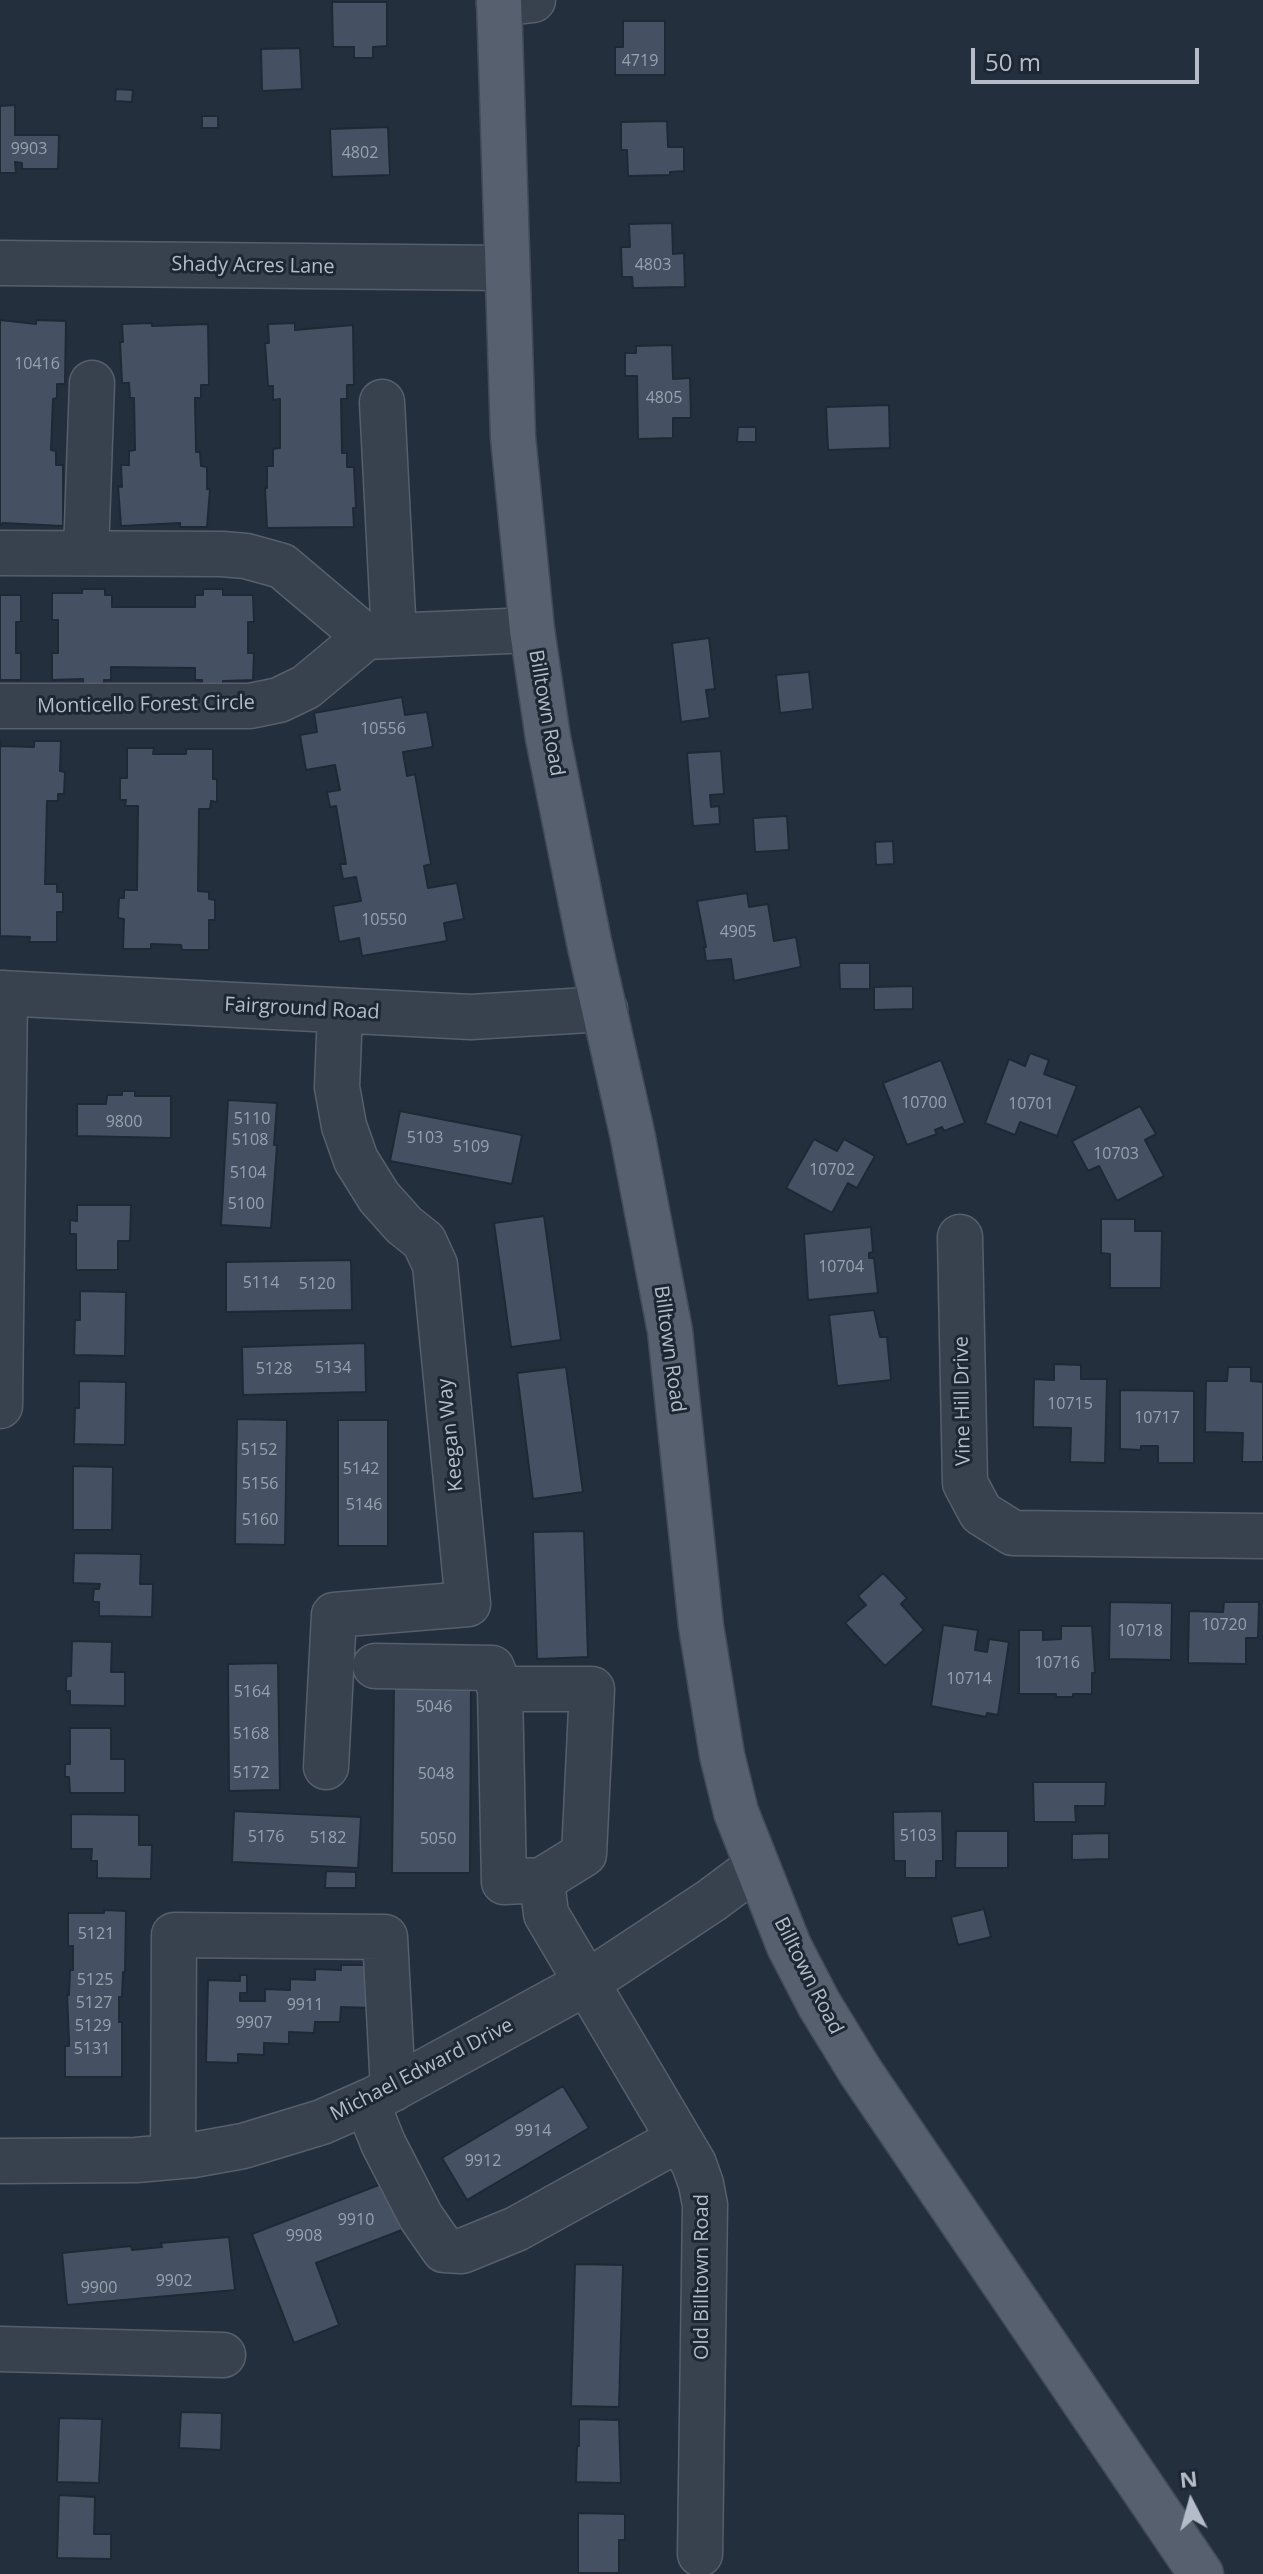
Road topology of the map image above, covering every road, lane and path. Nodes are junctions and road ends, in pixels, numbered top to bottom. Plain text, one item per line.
1 (510, 1) edge
2 (0, 263) edge
3 (506, 268) junction
4 (92, 383) dead end
5 (382, 402) dead end
6 (0, 553) edge
7 (86, 553) junction
8 (532, 630) junction
9 (380, 636) junction
10 (0, 706) edge
11 (3, 993) edge
12 (605, 1009) junction
13 (340, 1011) junction
14 (960, 1237) dead end
15 (1, 1288) edge
16 (0, 1406) edge
17 (1263, 1536) edge
18 (468, 1604) junction
19 (375, 1666) dead end
20 (496, 1678) junction
21 (326, 1767) dead end
22 (756, 1867) junction
23 (542, 1880) junction
24 (588, 1982) junction
25 (380, 2096) junction
26 (679, 2139) junction
27 (173, 2157) junction
28 (0, 2161) edge
29 (0, 2349) edge
30 (223, 2355) dead end
31 (700, 2554) dead end
32 (1201, 2574) edge

1 - 3 main road, Billtown Road
2 - 3 street, Shady Acres Lane
3 - 8 main road, Billtown Road
4 - 7 street
5 - 9 street
6 - 7 street
7 - 9 street
8 - 9 street
8 - 12 main road, Billtown Road
9 - 10 street, Monticello Forest Circle
11 - 13 street, Fairground Road
11 - 15 street
12 - 13 street, Fairground Road
12 - 22 main road, Billtown Road
13 - 18 street, Keegan Way
14 - 17 street, Vine Hill Drive
15 - 16 street
18 - 20 street
18 - 21 street
19 - 20 street
20 - 23 street
20 - 23 street
22 - 24 street, Michael Edward Drive
22 - 32 main road, Billtown Road
23 - 24 street, Old Billtown Road
24 - 25 street, Michael Edward Drive
24 - 26 street, Old Billtown Road
25 - 26 street
25 - 27 street, Michael Edward Drive
25 - 27 street
26 - 31 street, Old Billtown Road
27 - 28 street, Michael Edward Drive
29 - 30 street

